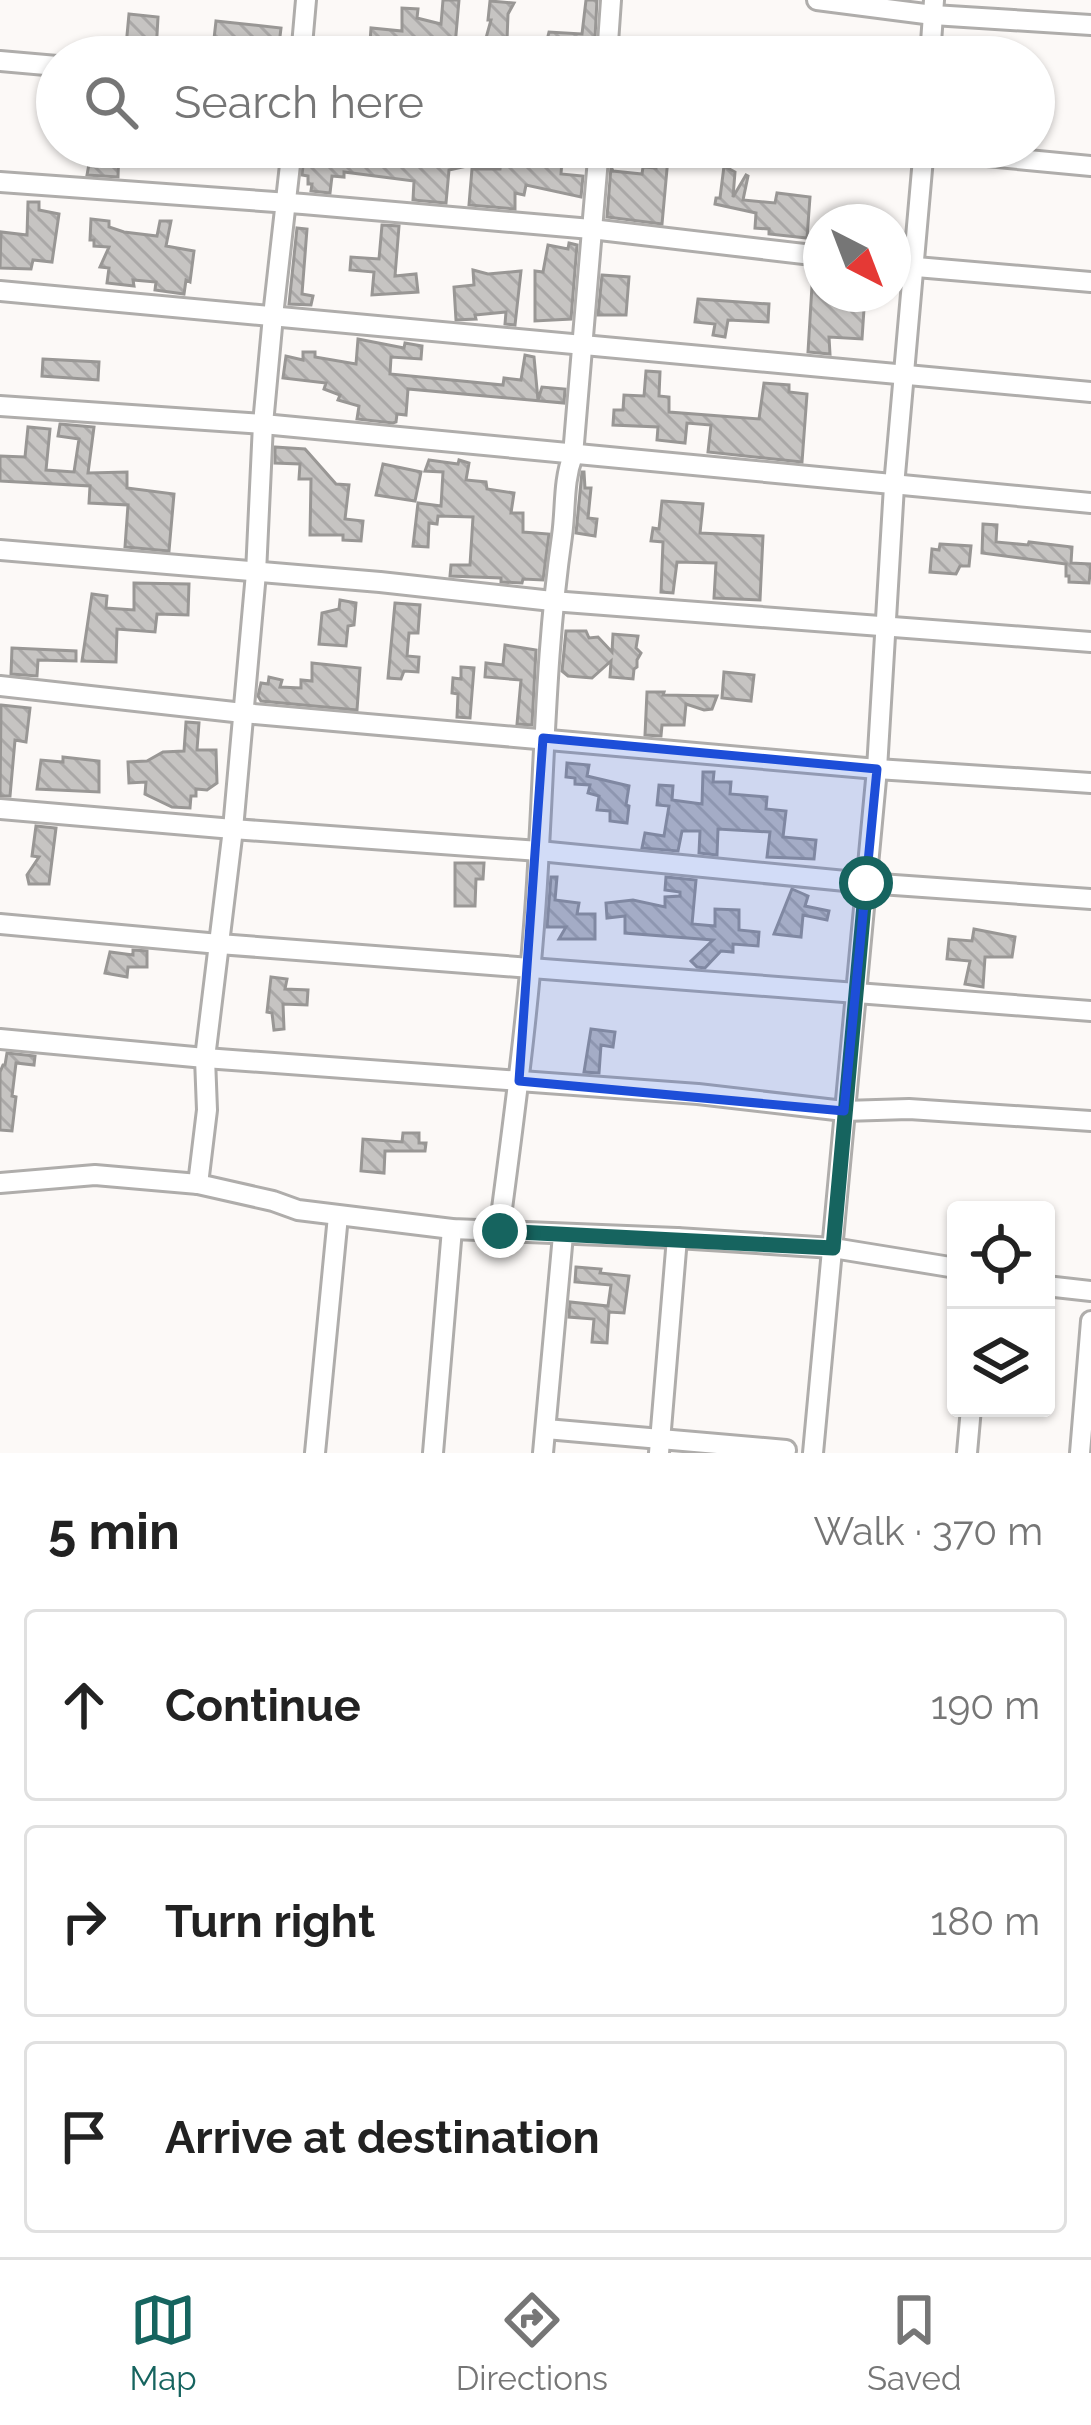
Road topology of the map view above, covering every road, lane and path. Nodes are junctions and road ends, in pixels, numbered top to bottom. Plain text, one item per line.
1 (306, 0) edge
2 (611, 0) edge
3 (817, 0) edge
4 (934, 8) edge
5 (1091, 25) edge
6 (303, 36) edge
7 (608, 36) edge
8 (0, 61) edge
9 (36, 64) edge
10 (1055, 162) edge
11 (1091, 166) edge
12 (290, 168) edge
13 (597, 168) edge
14 (921, 168) edge
15 (0, 182) edge
16 (286, 203) junction
17 (911, 221) edge
18 (591, 229) junction
19 (803, 254) edge
20 (911, 267) edge
21 (1091, 282) edge
22 (0, 291) edge
23 (903, 312) edge
24 (273, 316) junction
25 (584, 346) junction
26 (904, 376) junction
27 (1091, 392) edge
28 (0, 406) edge
29 (263, 424) junction
30 (574, 455) junction
31 (894, 486) junction
32 (1091, 503) edge
33 (0, 550) edge
34 (256, 573) junction
35 (552, 601) junction
36 (887, 628) junction
37 (1091, 642) edge
38 (0, 686) edge
39 (243, 713) junction
40 (543, 738) junction
41 (877, 770) junction
42 (1091, 784) edge
43 (0, 808) edge
44 (232, 829) junction
45 (539, 851) junction
46 (866, 883) junction
47 (1091, 899) edge
48 (0, 924) edge
49 (219, 944) junction
50 (529, 968) junction
51 (856, 992) junction
52 (1091, 1011) edge
53 (0, 1039) edge
54 (205, 1058) junction
55 (519, 1081) junction
56 (844, 1111) junction
57 (1091, 1121) edge
58 (0, 1183) edge
59 (198, 1184) junction
60 (338, 1216) junction
61 (452, 1229) junction
62 (500, 1231) junction
63 (563, 1234) junction
64 (677, 1238) junction
65 (833, 1248) junction
66 (947, 1267) edge
67 (1055, 1287) edge
68 (1091, 1291) edge
69 (1091, 1321) edge
70 (970, 1417) edge
71 (546, 1430) junction
72 (660, 1446) edge
73 (786, 1450) edge
74 (315, 1453) edge
75 (433, 1453) edge
76 (544, 1453) edge
77 (814, 1453) edge
78 (967, 1453) edge
79 (1080, 1453) edge

1 - 6 street
2 - 7 street
3 - 4 street
4 - 5 street
8 - 9 street
10 - 11 street
12 - 16 street
13 - 18 street
14 - 17 street
15 - 16 street
16 - 18 street
16 - 24 street
18 - 19 street
18 - 25 street
20 - 21 street
22 - 24 street
23 - 26 street
24 - 25 street
24 - 29 street
25 - 26 street
25 - 30 street
26 - 27 street
26 - 31 street
28 - 29 street
29 - 30 street
29 - 34 street
30 - 31 street
30 - 35 street
31 - 32 street
31 - 36 street
33 - 34 street
34 - 35 street
34 - 39 street
35 - 36 street
35 - 40 street
36 - 37 street
36 - 41 street
38 - 39 street
39 - 40 street
39 - 44 street
40 - 41 street
40 - 45 street
41 - 42 street
41 - 46 street
43 - 44 street
44 - 45 street
44 - 49 street
45 - 46 street
45 - 50 street
46 - 47 street
46 - 51 street
48 - 49 street
49 - 50 street
49 - 54 street
50 - 51 street
50 - 55 street
51 - 52 street
51 - 56 street
53 - 54 street
54 - 55 street
54 - 59 street
55 - 56 street
55 - 62 street
56 - 57 street
56 - 65 street
58 - 59 street
59 - 60 street
60 - 61 street
60 - 74 street
61 - 62 street
61 - 75 street
62 - 63 street
63 - 64 street
63 - 71 street
64 - 65 street
64 - 72 street
65 - 66 street
65 - 77 street
67 - 68 street
69 - 79 street
70 - 78 street
71 - 72 street
71 - 76 street
72 - 73 street

